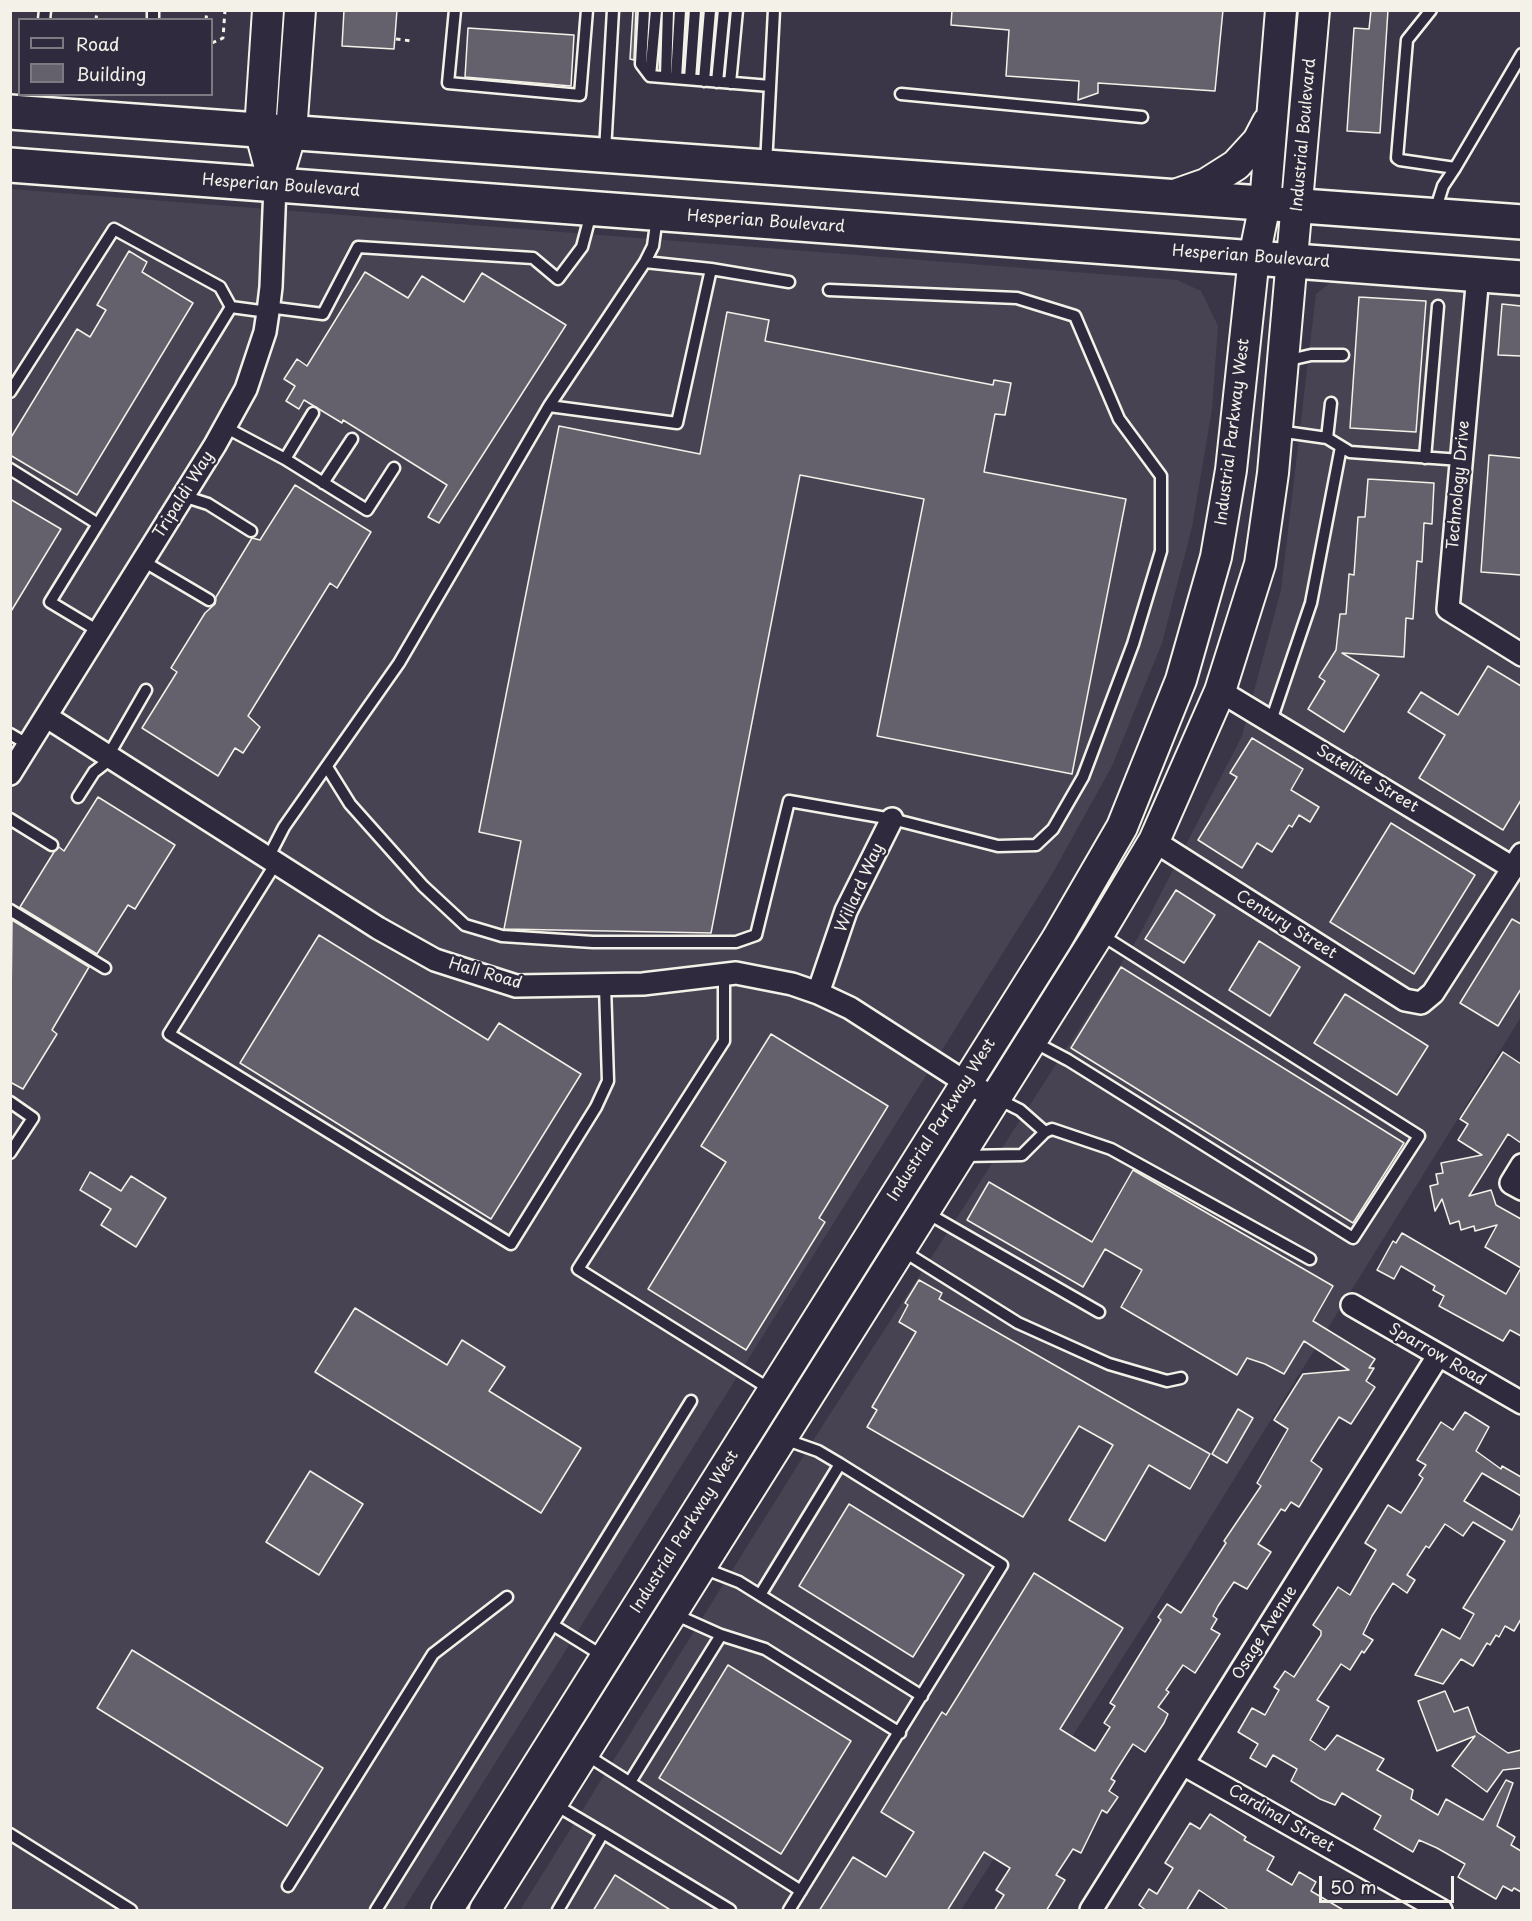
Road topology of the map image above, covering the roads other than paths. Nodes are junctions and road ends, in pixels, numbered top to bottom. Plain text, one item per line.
1 (268, 10) edge
2 (300, 10) edge
3 (455, 10) edge
4 (587, 10) edge
5 (613, 10) edge
6 (644, 10) edge
7 (656, 10) edge
8 (668, 10) edge
9 (680, 10) edge
10 (695, 10) edge
11 (710, 10) edge
12 (724, 10) edge
13 (736, 10) edge
14 (774, 10) edge
15 (1281, 10) edge
16 (1314, 10) edge
17 (1431, 10) edge
18 (1521, 54) edge
19 (650, 76) junction
20 (671, 78) junction
21 (690, 79) junction
22 (704, 81) junction
23 (717, 82) junction
24 (730, 83) junction
25 (770, 86) junction
26 (901, 94) dead end
27 (10, 112) edge
28 (1272, 114) junction
29 (1142, 117) dead end
30 (275, 132) junction
31 (604, 156) junction
32 (10, 165) edge
33 (766, 168) junction
34 (1455, 168) junction
35 (275, 186) junction
36 (1168, 197) junction
37 (1265, 204) junction
38 (1298, 207) junction
39 (591, 209) junction
40 (658, 214) junction
41 (1432, 216) junction
42 (1521, 222) edge
43 (1254, 257) junction
44 (1294, 260) junction
45 (645, 262) junction
46 (711, 269) junction
47 (1478, 275) junction
48 (1521, 278) edge
49 (789, 282) dead end
50 (829, 290) dead end
51 (1438, 306) dead end
52 (231, 307) junction
53 (268, 309) junction
54 (1342, 355) dead end
55 (1284, 361) junction
56 (10, 392) edge
57 (1331, 404) dead end
58 (549, 406) junction
59 (313, 413) dead end
60 (225, 427) junction
61 (1278, 431) junction
62 (1327, 438) junction
63 (352, 440) dead end
64 (1341, 447) junction
65 (1425, 458) junction
66 (285, 459) junction
67 (1461, 460) junction
68 (394, 468) dead end
69 (10, 469) edge
70 (323, 483) junction
71 (183, 495) junction
72 (98, 524) junction
73 (251, 531) dead end
74 (143, 561) junction
75 (209, 600) dead end
76 (100, 632) junction
77 (1521, 655) edge
78 (147, 690) dead end
79 (1220, 690) junction
80 (47, 717) junction
81 (1271, 722) junction
82 (10, 734) edge
83 (29, 745) junction
84 (110, 757) junction
85 (327, 767) junction
86 (10, 774) edge
87 (78, 797) dead end
88 (10, 819) edge
89 (892, 819) junction
90 (1154, 841) junction
91 (52, 845) dead end
92 (272, 860) junction
93 (1517, 861) edge
94 (10, 910) edge
95 (1099, 933) junction
96 (105, 968) dead end
97 (724, 975) junction
98 (605, 986) junction
99 (818, 993) junction
100 (1032, 1041) junction
101 (965, 1082) junction
102 (996, 1098) junction
103 (10, 1102) edge
104 (1045, 1132) junction
105 (10, 1153) edge
106 (959, 1156) junction
107 (924, 1211) junction
108 (900, 1249) junction
109 (1310, 1259) dead end
110 (1352, 1305) dead end
111 (1098, 1312) dead end
112 (1438, 1356) junction
113 (1180, 1378) dead end
114 (773, 1391) junction
115 (691, 1401) dead end
116 (1521, 1404) edge
117 (781, 1438) junction
118 (840, 1464) junction
119 (700, 1567) junction
120 (760, 1595) junction
121 (507, 1597) dead end
122 (671, 1612) junction
123 (553, 1625) junction
124 (721, 1635) junction
125 (604, 1660) junction
126 (630, 1678) junction
127 (922, 1696) junction
128 (900, 1733) junction
129 (585, 1753) junction
130 (1183, 1764) junction
131 (630, 1782) junction
132 (552, 1803) junction
133 (603, 1833) junction
134 (10, 1834) edge
135 (288, 1886) dead end
136 (801, 1891) junction
137 (131, 1911) edge
138 (376, 1911) edge
139 (447, 1911) edge
140 (485, 1911) edge
141 (558, 1911) edge
142 (730, 1911) edge
143 (789, 1911) edge
144 (1091, 1911) edge
145 (1441, 1911) edge

1 - 30 main road
2 - 30 main road
3 - 4 lane
5 - 31 lane
6 - 19 lane
7 - 19 lane
8 - 20 lane
9 - 20 lane
10 - 21 lane
11 - 22 lane
12 - 23 lane
13 - 24 lane
14 - 25 lane
15 - 28 main road, Industrial Boulevard
16 - 38 main road, Industrial Boulevard
17 - 34 lane
18 - 34 lane
19 - 20 lane
20 - 21 lane
21 - 22 lane
22 - 23 lane
23 - 24 lane
24 - 25 lane
25 - 33 lane
26 - 29 lane
27 - 30 main road
28 - 36 main road
28 - 37 main road, Industrial Boulevard
30 - 31 main road
30 - 35 main road
31 - 33 main road
32 - 35 main road, Hesperian Boulevard
33 - 36 main road
34 - 41 lane
35 - 39 main road, Hesperian Boulevard
35 - 53 street, Tripaldi Way
36 - 37 main road
37 - 38 main road
37 - 43 main road, Industrial Boulevard
38 - 41 main road
38 - 44 main road, Industrial Boulevard
39 - 40 main road, Hesperian Boulevard
39 - 53 lane
40 - 43 main road, Hesperian Boulevard
40 - 45 lane
41 - 42 main road
43 - 44 main road, Hesperian Boulevard
43 - 101 main road, Industrial Parkway West
44 - 47 main road, Hesperian Boulevard
44 - 55 main road, Industrial Parkway West
45 - 46 lane
45 - 58 lane
46 - 49 lane
46 - 58 lane
47 - 48 main road, Hesperian Boulevard
47 - 67 street, Technology Drive
50 - 89 lane
51 - 65 lane
52 - 53 lane
52 - 56 lane
52 - 72 lane
53 - 60 street, Tripaldi Way
54 - 55 lane
55 - 61 main road, Industrial Parkway West
57 - 62 lane
58 - 85 lane
59 - 66 lane
60 - 66 lane
60 - 71 street, Tripaldi Way
61 - 62 lane
61 - 79 main road, Industrial Parkway West
62 - 64 lane
63 - 70 lane
64 - 65 lane
64 - 81 lane
65 - 67 lane
66 - 70 lane
67 - 77 street, Technology Drive
68 - 70 lane
69 - 72 lane
71 - 73 lane
71 - 74 street, Tripaldi Way
72 - 76 lane
74 - 75 lane
74 - 76 street, Tripaldi Way
76 - 80 street, Tripaldi Way
78 - 84 lane
79 - 81 street, Satellite Street
79 - 90 main road, Industrial Parkway West
80 - 83 street, Tripaldi Way
80 - 84 street, Hall Road
81 - 93 street, Satellite Street
82 - 83 lane
83 - 86 street, Tripaldi Way
84 - 87 lane
84 - 92 street, Hall Road
85 - 89 lane
85 - 92 lane
88 - 91 lane
89 - 99 street, Willard Way
90 - 93 street, Century Street
90 - 95 main road, Industrial Parkway West
92 - 98 street, Hall Road
92 - 98 lane
94 - 96 lane
95 - 100 main road, Industrial Parkway West
95 - 100 lane
97 - 98 street, Hall Road
97 - 99 street, Hall Road
97 - 114 lane
99 - 101 street, Hall Road
100 - 102 main road, Industrial Parkway West
101 - 102 street, Hall Road
101 - 114 main road, Industrial Parkway West
102 - 104 lane
102 - 106 main road, Industrial Parkway West
103 - 105 lane
104 - 106 lane
104 - 109 lane
106 - 107 main road, Industrial Parkway West
107 - 108 main road, Industrial Parkway West
107 - 111 lane
108 - 113 lane
108 - 117 main road, Industrial Parkway West
110 - 112 street, Sparrow Road
112 - 116 street, Sparrow Road
112 - 130 street, Osage Avenue
114 - 125 main road, Industrial Parkway West
115 - 123 lane
117 - 118 lane
117 - 119 main road, Industrial Parkway West
118 - 120 lane
118 - 127 lane
119 - 120 lane
119 - 122 main road, Industrial Parkway West
120 - 127 lane
121 - 135 lane
122 - 124 lane
122 - 126 main road, Industrial Parkway West
123 - 125 lane
123 - 138 lane
124 - 128 lane
124 - 131 lane
125 - 126 main road
125 - 139 main road, Industrial Parkway West
126 - 129 main road, Industrial Parkway West
127 - 128 lane
128 - 136 lane
129 - 131 lane
129 - 132 main road, Industrial Parkway West
130 - 144 street, Osage Avenue
130 - 145 street, Cardinal Street
131 - 136 lane
132 - 133 lane
132 - 140 main road, Industrial Parkway West
133 - 141 lane
133 - 142 lane
134 - 137 lane
136 - 143 lane

